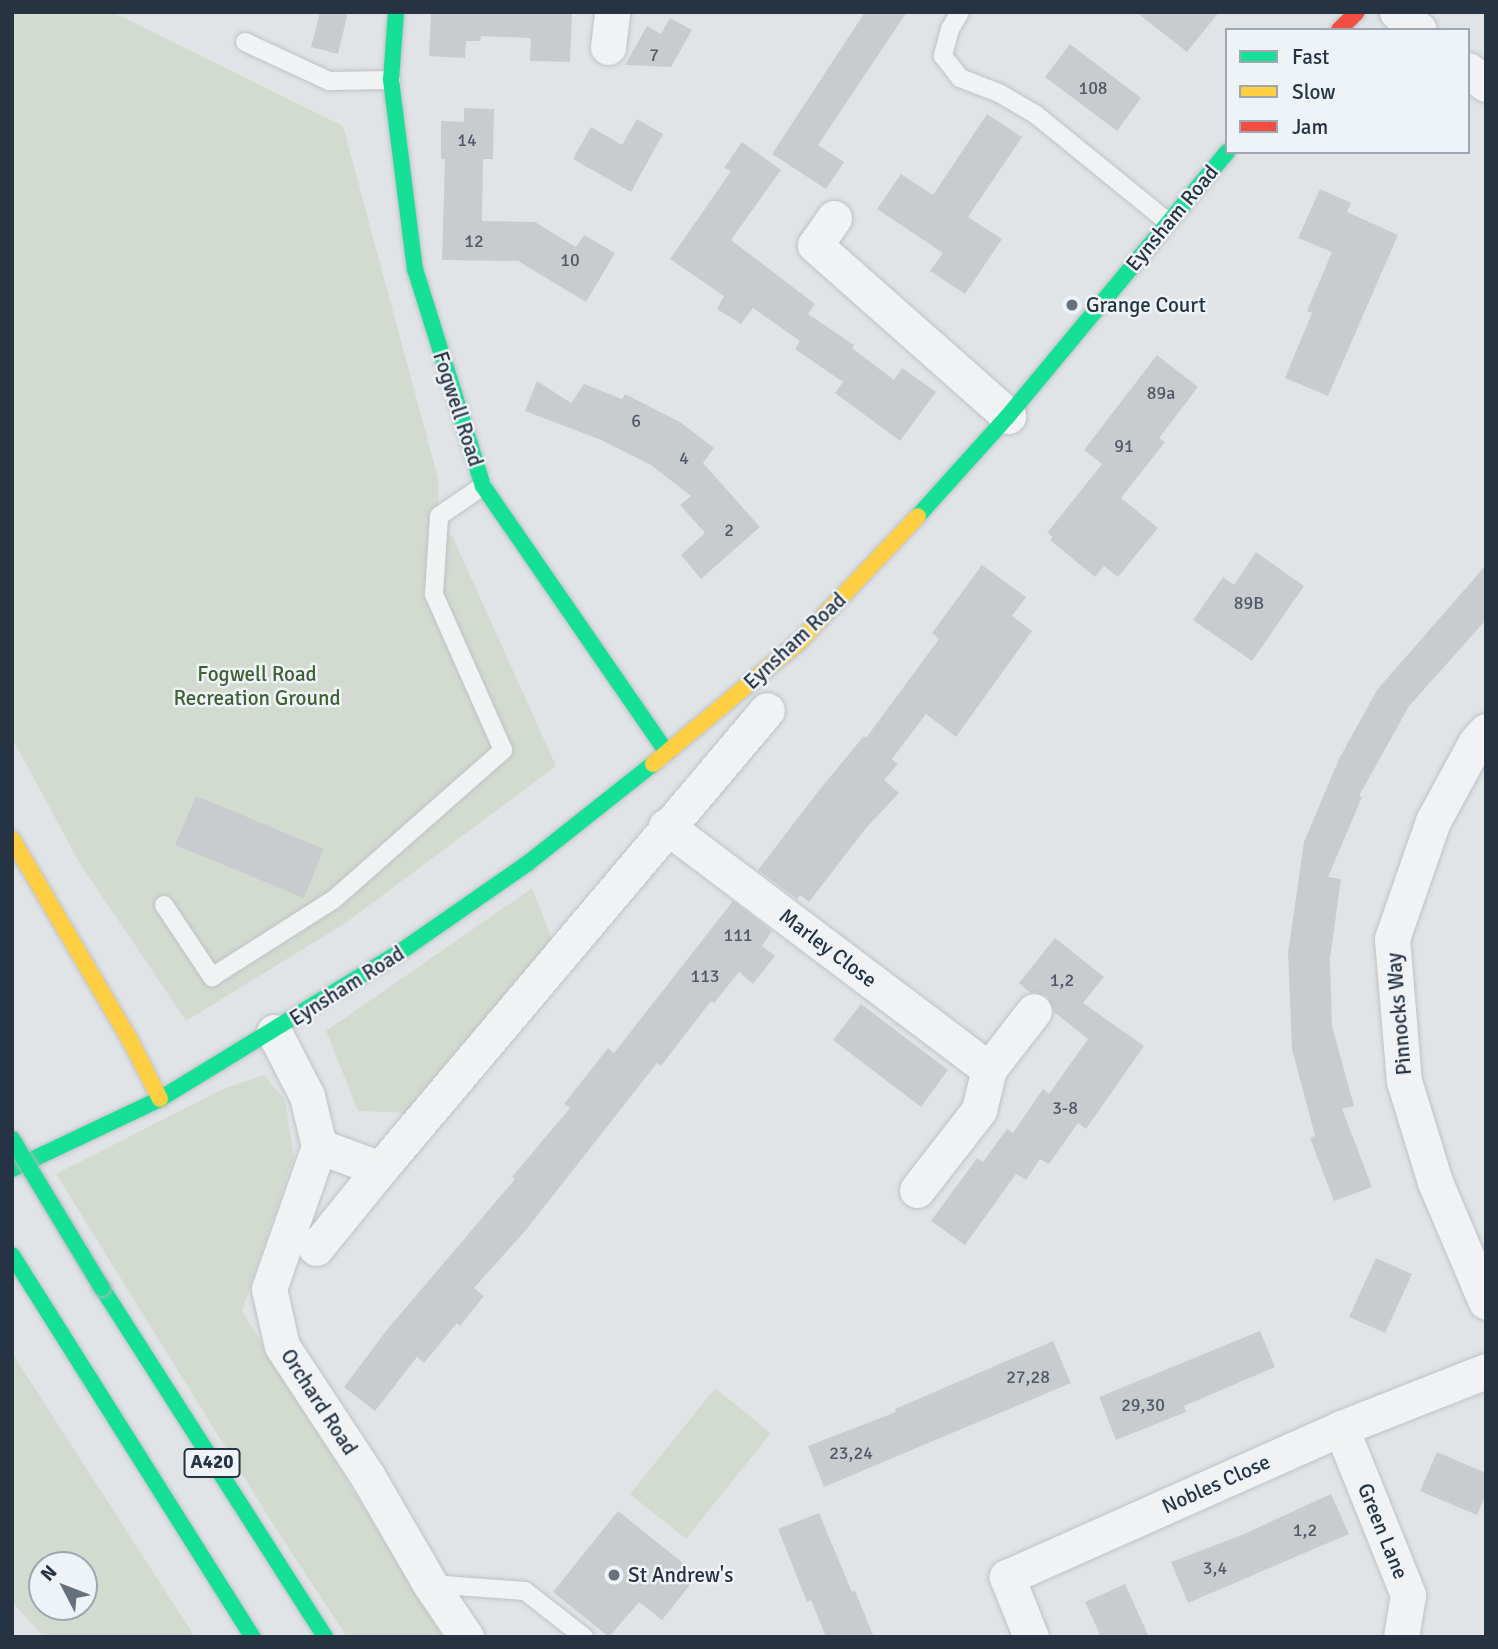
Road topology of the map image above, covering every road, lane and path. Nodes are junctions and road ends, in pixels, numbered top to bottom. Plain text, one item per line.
1 (396, 12) edge
2 (612, 12) edge
3 (960, 12) edge
4 (1357, 12) edge
5 (1397, 12) edge
6 (1341, 28) edge
7 (1417, 28) edge
8 (245, 42) dead end
9 (608, 47) dead end
10 (1470, 72) edge
11 (391, 80) junction
12 (1486, 84) edge
13 (1225, 154) edge
14 (834, 218) dead end
15 (1168, 222) junction
16 (1008, 416) junction
17 (483, 486) junction
18 (767, 710) dead end
19 (1483, 741) edge
20 (667, 753) junction
21 (666, 826) junction
22 (12, 839) edge
23 (164, 905) dead end
24 (1034, 1011) dead end
25 (274, 1031) junction
26 (989, 1069) junction
27 (160, 1099) junction
28 (12, 1139) edge
29 (320, 1146) junction
30 (12, 1169) edge
31 (380, 1169) junction
32 (917, 1190) dead end
33 (316, 1248) dead end
34 (12, 1255) edge
35 (1486, 1303) edge
36 (1486, 1371) edge
37 (1341, 1428) junction
38 (430, 1584) junction
39 (253, 1637) edge
40 (325, 1637) edge
41 (466, 1637) edge
42 (584, 1637) edge
43 (1031, 1637) edge
44 (1401, 1637) edge

1 - 11 main road, Fogwell Road
2 - 9 street
3 - 15 lane
4 - 6 main road
5 - 7 street
8 - 11 lane
10 - 12 street
11 - 17 main road, Fogwell Road
13 - 15 main road, Eynsham Road
14 - 16 street
15 - 16 main road, Eynsham Road
16 - 20 main road, Eynsham Road
17 - 20 main road, Fogwell Road
17 - 23 lane
18 - 21 street, Eynsham Road
19 - 35 street, Pinnocks Way
20 - 25 main road, Eynsham Road
21 - 26 street, Marley Close
21 - 31 street, Eynsham Road
22 - 27 main road
24 - 26 street
25 - 27 main road, Eynsham Road
25 - 29 street, Eynsham Road
26 - 32 street
27 - 30 main road, Eynsham Road
28 - 40 main road, A420, bridge
29 - 31 street
29 - 38 street, Orchard Road
31 - 33 street, Eynsham Road
34 - 39 main road, A420
36 - 37 street, Nobles Close
37 - 43 street, Nobles Close
37 - 44 street, Green Lane
38 - 41 street, Orchard Road
38 - 42 lane

